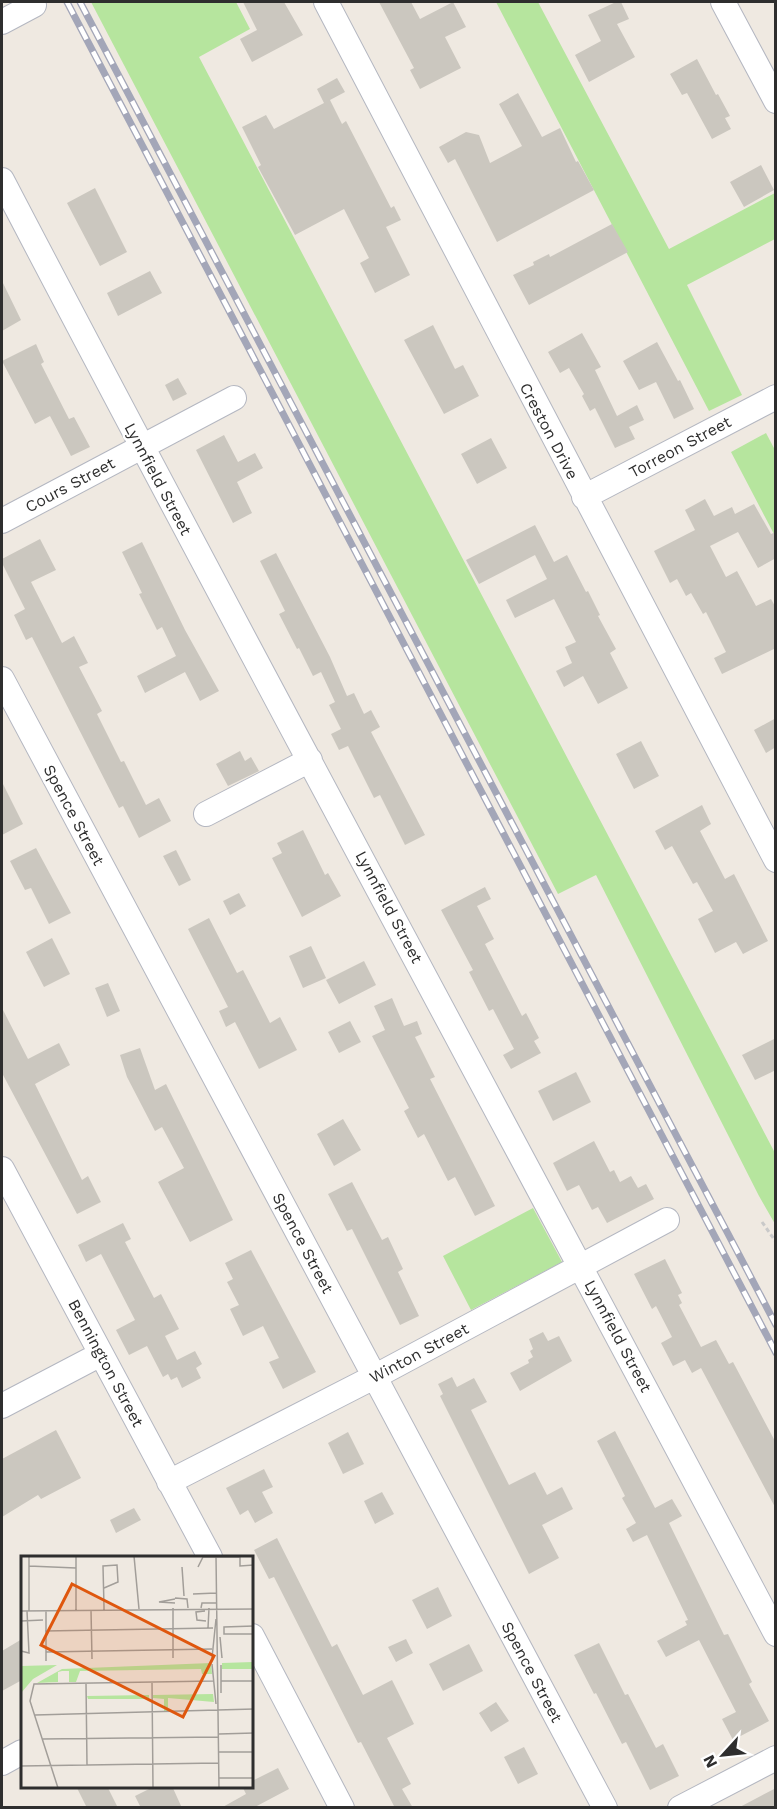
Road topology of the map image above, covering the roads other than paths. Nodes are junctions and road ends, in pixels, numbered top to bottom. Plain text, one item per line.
1 (326, 2) edge
2 (723, 2) edge
3 (34, 4) dead end
4 (2, 21) edge
5 (776, 101) edge
6 (2, 180) edge
7 (776, 397) edge
8 (234, 398) dead end
9 (141, 447) junction
10 (584, 497) junction
11 (2, 521) edge
12 (2, 679) edge
13 (310, 760) junction
14 (206, 814) dead end
15 (776, 860) edge
16 (2, 1169) edge
17 (667, 1220) dead end
18 (581, 1267) junction
19 (100, 1354) junction
20 (374, 1377) junction
21 (2, 1406) edge
22 (169, 1482) junction
23 (209, 1556) edge
24 (776, 1634) edge
25 (254, 1640) edge
26 (21, 1753) edge
27 (776, 1758) edge
28 (2, 1763) edge
29 (342, 1808) edge
30 (605, 1808) edge
31 (680, 1808) edge

1 - 10 street, Creston Drive
2 - 5 street
3 - 4 street
6 - 9 street, Lynnfield Street
7 - 10 street, Torreon Street
8 - 9 street, Cours Street
9 - 11 street, Cours Street
9 - 13 street, Lynnfield Street
10 - 15 street, Creston Drive
12 - 20 street, Spence Street
13 - 14 street
13 - 18 street, Lynnfield Street
16 - 19 street, Bennington Street
17 - 18 street, Winton Street
18 - 20 street, Winton Street
18 - 24 street, Lynnfield Street
19 - 21 street
19 - 22 street, Bennington Street
20 - 22 street, Winton Street
20 - 30 street, Spence Street
22 - 23 street, Bennington Street
25 - 29 street
26 - 28 street
27 - 31 street

